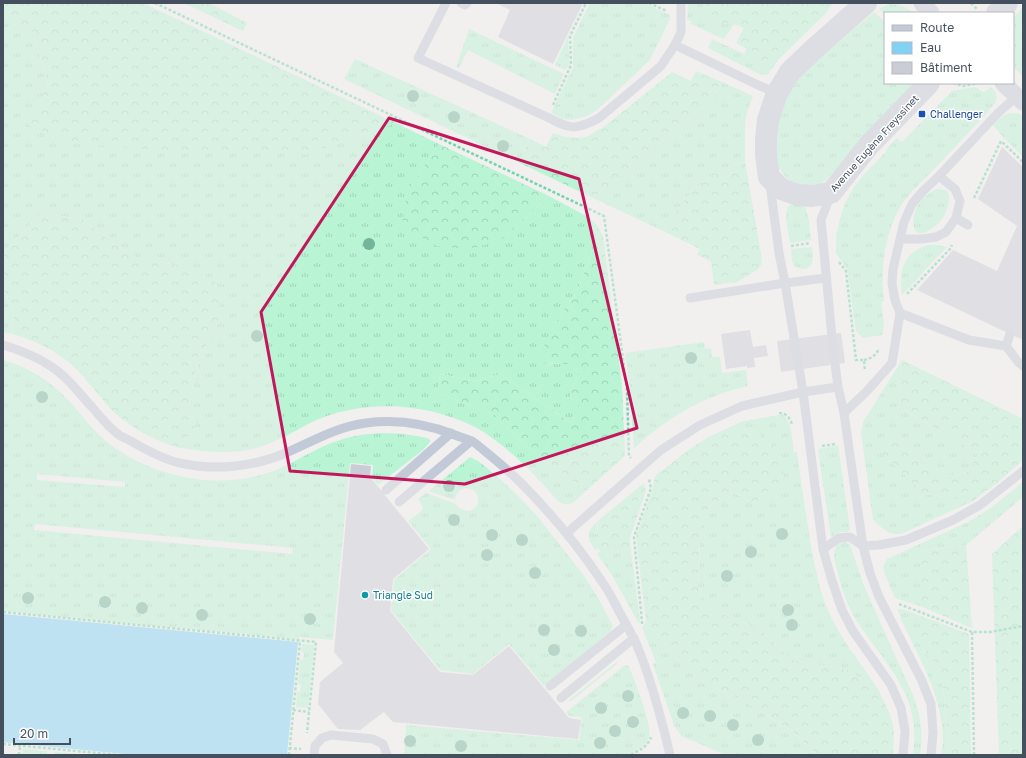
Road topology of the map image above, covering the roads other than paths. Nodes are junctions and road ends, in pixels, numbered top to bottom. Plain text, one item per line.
1 (446, 3) edge
2 (460, 3) edge
3 (467, 3) edge
4 (681, 3) edge
5 (866, 3) edge
6 (922, 3) edge
7 (1006, 3) edge
8 (931, 12) edge
9 (998, 12) edge
10 (675, 45) junction
11 (928, 84) edge
12 (1004, 84) edge
13 (778, 93) junction
14 (1020, 99) edge
15 (769, 176) junction
16 (939, 176) junction
17 (832, 193) junction
18 (956, 218) junction
19 (968, 225) dead end
20 (901, 239) junction
21 (826, 278) junction
22 (786, 283) junction
23 (690, 298) dead end
24 (900, 313) junction
25 (1010, 334) dead end
26 (3, 345) edge
27 (1006, 346) junction
28 (1023, 366) edge
29 (838, 387) junction
30 (803, 392) junction
31 (844, 413) junction
32 (451, 433) junction
33 (471, 441) junction
34 (1023, 471) edge
35 (386, 490) dead end
36 (399, 502) dead end
37 (567, 533) junction
38 (863, 546) junction
39 (823, 549) junction
40 (626, 625) junction
41 (634, 640) junction
42 (550, 686) dead end
43 (561, 698) dead end
44 (314, 755) edge
45 (387, 755) edge
46 (670, 755) edge
47 (903, 755) edge
48 (931, 755) edge

1 - 10 lane
2 - 3 lane
4 - 10 lane
5 - 13 street
6 - 8 street
7 - 9 street
10 - 13 lane
11 - 17 street, Avenue Eugène Freyssinet
12 - 14 street
13 - 15 street
14 - 16 lane
15 - 17 street, Avenue Eugène Freyssinet
15 - 22 lane
16 - 18 lane
16 - 20 lane
17 - 21 lane
18 - 19 lane
18 - 20 lane
20 - 24 lane
21 - 22 lane
21 - 29 lane
22 - 23 lane
22 - 30 lane
24 - 27 lane
24 - 31 lane
25 - 27 lane
26 - 32 lane
27 - 28 lane
29 - 30 lane
29 - 31 lane
30 - 37 lane
30 - 39 lane
31 - 38 lane
32 - 33 lane
32 - 35 lane
33 - 36 lane
33 - 37 lane
34 - 38 lane
37 - 40 lane
38 - 39 lane
38 - 48 lane
39 - 47 lane
40 - 41 lane
40 - 42 lane
41 - 43 lane
41 - 46 lane
44 - 45 lane

